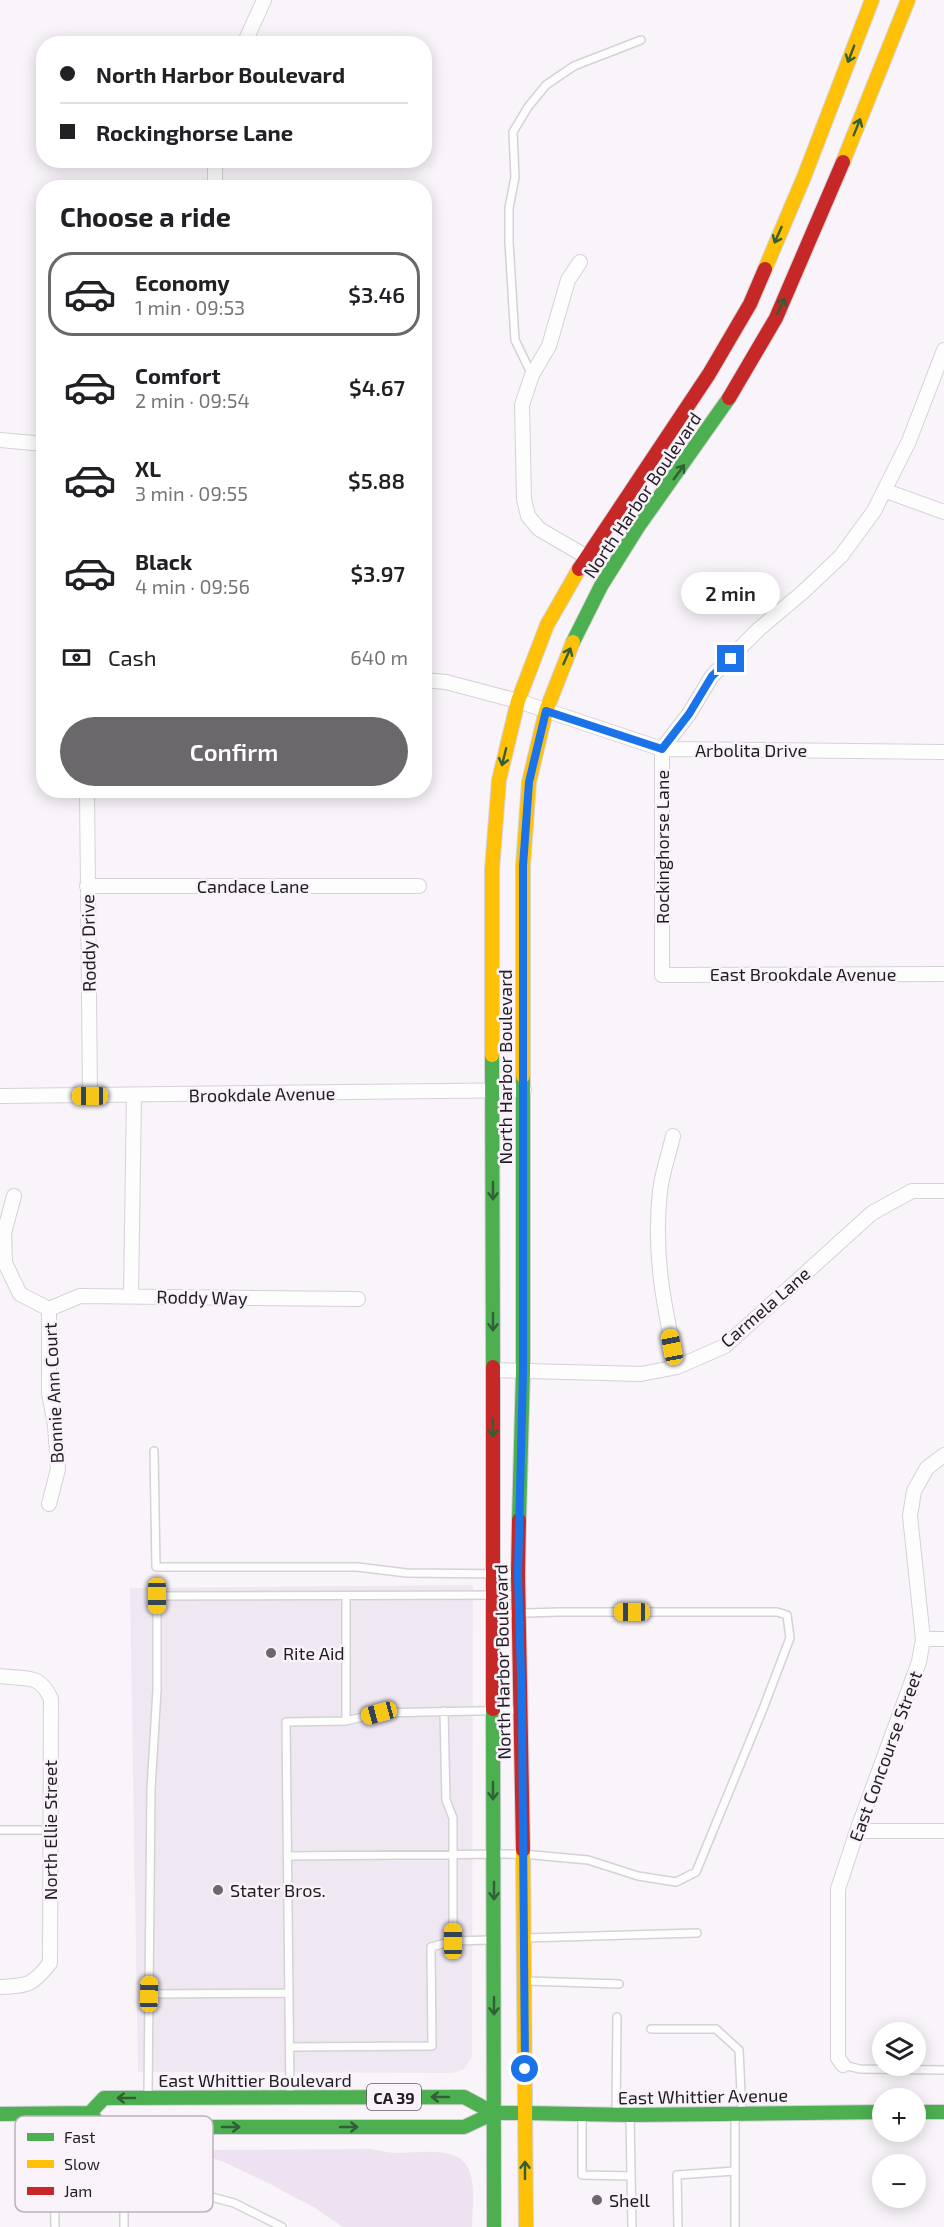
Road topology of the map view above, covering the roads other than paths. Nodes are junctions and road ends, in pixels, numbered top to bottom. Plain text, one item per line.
1 (264, 0) edge
2 (872, 0) edge
3 (908, 0) edge
4 (248, 36) edge
5 (641, 40) dead end
6 (580, 261) dead end
7 (944, 350) edge
8 (532, 375) junction
9 (0, 440) edge
10 (36, 443) edge
11 (886, 491) junction
12 (944, 512) edge
13 (587, 557) junction
14 (432, 681) edge
15 (518, 701) junction
16 (546, 711) junction
17 (662, 749) junction
18 (944, 752) edge
19 (87, 798) edge
20 (87, 886) junction
21 (419, 886) dead end
22 (944, 974) edge
23 (662, 975) joint
24 (493, 1090) junction
25 (524, 1090) junction
26 (134, 1095) junction
27 (0, 1096) edge
28 (90, 1096) junction
29 (673, 1136) dead end
30 (944, 1191) edge
31 (14, 1196) dead end
32 (131, 1296) junction
33 (358, 1299) dead end
34 (49, 1309) junction
35 (676, 1367) junction
36 (494, 1370) junction
37 (523, 1371) junction
38 (154, 1451) dead end
39 (944, 1455) edge
40 (49, 1504) dead end
41 (492, 1574) junction
42 (518, 1574) junction
43 (492, 1594) junction
44 (518, 1595) junction
45 (346, 1597) junction
46 (492, 1614) junction
47 (519, 1614) junction
48 (923, 1639) junction
49 (944, 1639) edge
50 (0, 1676) edge
51 (493, 1710) junction
52 (522, 1710) junction
53 (444, 1711) junction
54 (346, 1721) junction
55 (0, 1830) edge
56 (50, 1830) junction
57 (857, 1832) junction
58 (944, 1832) edge
59 (453, 1854) junction
60 (494, 1854) junction
61 (523, 1854) junction
62 (287, 1856) junction
63 (697, 1933) dead end
64 (524, 1938) junction
65 (493, 1940) junction
66 (453, 1941) junction
67 (524, 1981) junction
68 (619, 1984) dead end
69 (0, 1987) edge
70 (289, 1993) junction
71 (149, 1994) junction
72 (617, 2017) dead end
73 (651, 2029) dead end
74 (290, 2047) junction
75 (843, 2065) joint
76 (944, 2070) edge
77 (290, 2097) junction
78 (148, 2098) junction
79 (872, 2112) edge
80 (926, 2112) edge
81 (944, 2112) edge
82 (525, 2113) junction
83 (0, 2114) edge
84 (53, 2114) joint
85 (90, 2114) joint
86 (494, 2114) junction
87 (738, 2114) junction
88 (582, 2115) junction
89 (616, 2115) junction
90 (630, 2115) junction
91 (213, 2127) edge
92 (735, 2171) junction
93 (632, 2176) junction
94 (213, 2197) edge
95 (55, 2212) edge
96 (55, 2227) edge
97 (282, 2227) edge
98 (494, 2227) edge
99 (526, 2227) edge
100 (632, 2227) edge
101 (678, 2227) edge
102 (735, 2227) edge

1 - 4 street
2 -> 13 main road, North Harbor Boulevard
16 -> 3 main road, North Harbor Boulevard
5 - 8 lane
6 - 8 street
7 - 11 street, Rockinghorse Lane
8 - 13 street
9 - 10 street
11 - 12 street
11 - 17 street, Rockinghorse Lane
13 - 15 main road, North Harbor Boulevard
14 - 15 street, Arbolita Drive
15 - 16 street, Arbolita Drive
15 -> 24 main road, North Harbor Boulevard
16 - 17 street, Arbolita Drive
16 - 25 main road, North Harbor Boulevard
17 - 18 street, Arbolita Drive
17 - 23 street, Rockinghorse Lane
19 - 20 street, Roddy Drive
20 - 21 street, Candace Lane
20 - 28 street, Roddy Drive
22 - 23 street, East Brookdale Avenue
24 - 25 street, Brookdale Avenue
24 - 26 street, Brookdale Avenue
24 -> 36 main road, North Harbor Boulevard
25 - 37 main road, North Harbor Boulevard
26 - 28 street, Brookdale Avenue
26 - 32 street
27 - 28 street, Brookdale Avenue
29 - 35 street
30 - 35 street, Carmela Lane
31 - 34 street, Bonnie Ann Court
32 - 33 street, Roddy Way
32 - 34 street, Roddy Way
34 - 40 street, Bonnie Ann Court
35 - 37 street, Carmela Lane
36 - 37 street, Carmela Lane
36 -> 41 main road, North Harbor Boulevard
37 - 42 main road, North Harbor Boulevard
38 - 41 lane
39 - 48 street, East Concourse Street
41 - 42 lane
41 - 43 main road, North Harbor Boulevard
42 - 44 main road, North Harbor Boulevard
43 - 44 lane
43 - 45 lane
43 - 46 main road, North Harbor Boulevard
44 - 47 main road, North Harbor Boulevard
45 - 54 lane
45 - 71 lane
46 - 47 lane
46 - 51 main road, North Harbor Boulevard
47 - 52 main road, North Harbor Boulevard
47 - 61 lane
48 - 49 street
48 - 57 street, East Concourse Street
50 - 56 street, North Ellie Street
51 - 52 lane
51 - 53 lane
51 -> 60 main road, North Harbor Boulevard
52 - 61 main road, North Harbor Boulevard
53 - 54 lane
53 - 59 lane
54 - 62 lane
55 - 56 lane
56 - 69 street, North Ellie Street
57 - 58 street
57 - 75 street, East Concourse Street
59 - 60 lane
59 - 62 lane
59 - 66 lane
60 - 61 lane
60 -> 65 main road, North Harbor Boulevard
61 - 64 main road, North Harbor Boulevard
62 - 70 lane
63 - 64 lane
64 - 67 main road, North Harbor Boulevard
65 - 66 lane
65 -> 86 main road, North Harbor Boulevard
66 - 74 lane
67 - 68 lane
67 - 82 main road, North Harbor Boulevard
70 - 71 lane
70 - 74 lane
71 - 78 lane
72 - 89 lane
73 - 87 lane
74 - 77 lane
75 - 76 lane
77 - 78 main road, East Whittier Boulevard / CA 39
86 -> 77 main road, East Whittier Boulevard / CA 39
78 -> 85 main road, East Whittier Boulevard / CA 39
79 - 87 main road, East Whittier Avenue
80 - 81 main road
82 - 86 main road, CA 39
82 - 88 main road, East Whittier Avenue
99 -> 82 main road, North Harbor Boulevard
83 - 84 main road, CA 39
84 - 85 main road, CA 39
91 -> 86 main road, CA 39
86 - 98 main road, North Harbor Boulevard
87 - 90 main road, East Whittier Avenue
87 - 92 lane
88 - 89 main road, East Whittier Avenue
88 - 93 lane
89 - 90 main road, East Whittier Avenue
90 - 93 lane
92 - 101 lane
92 - 102 lane
93 - 100 lane
94 - 97 lane
95 - 96 lane

